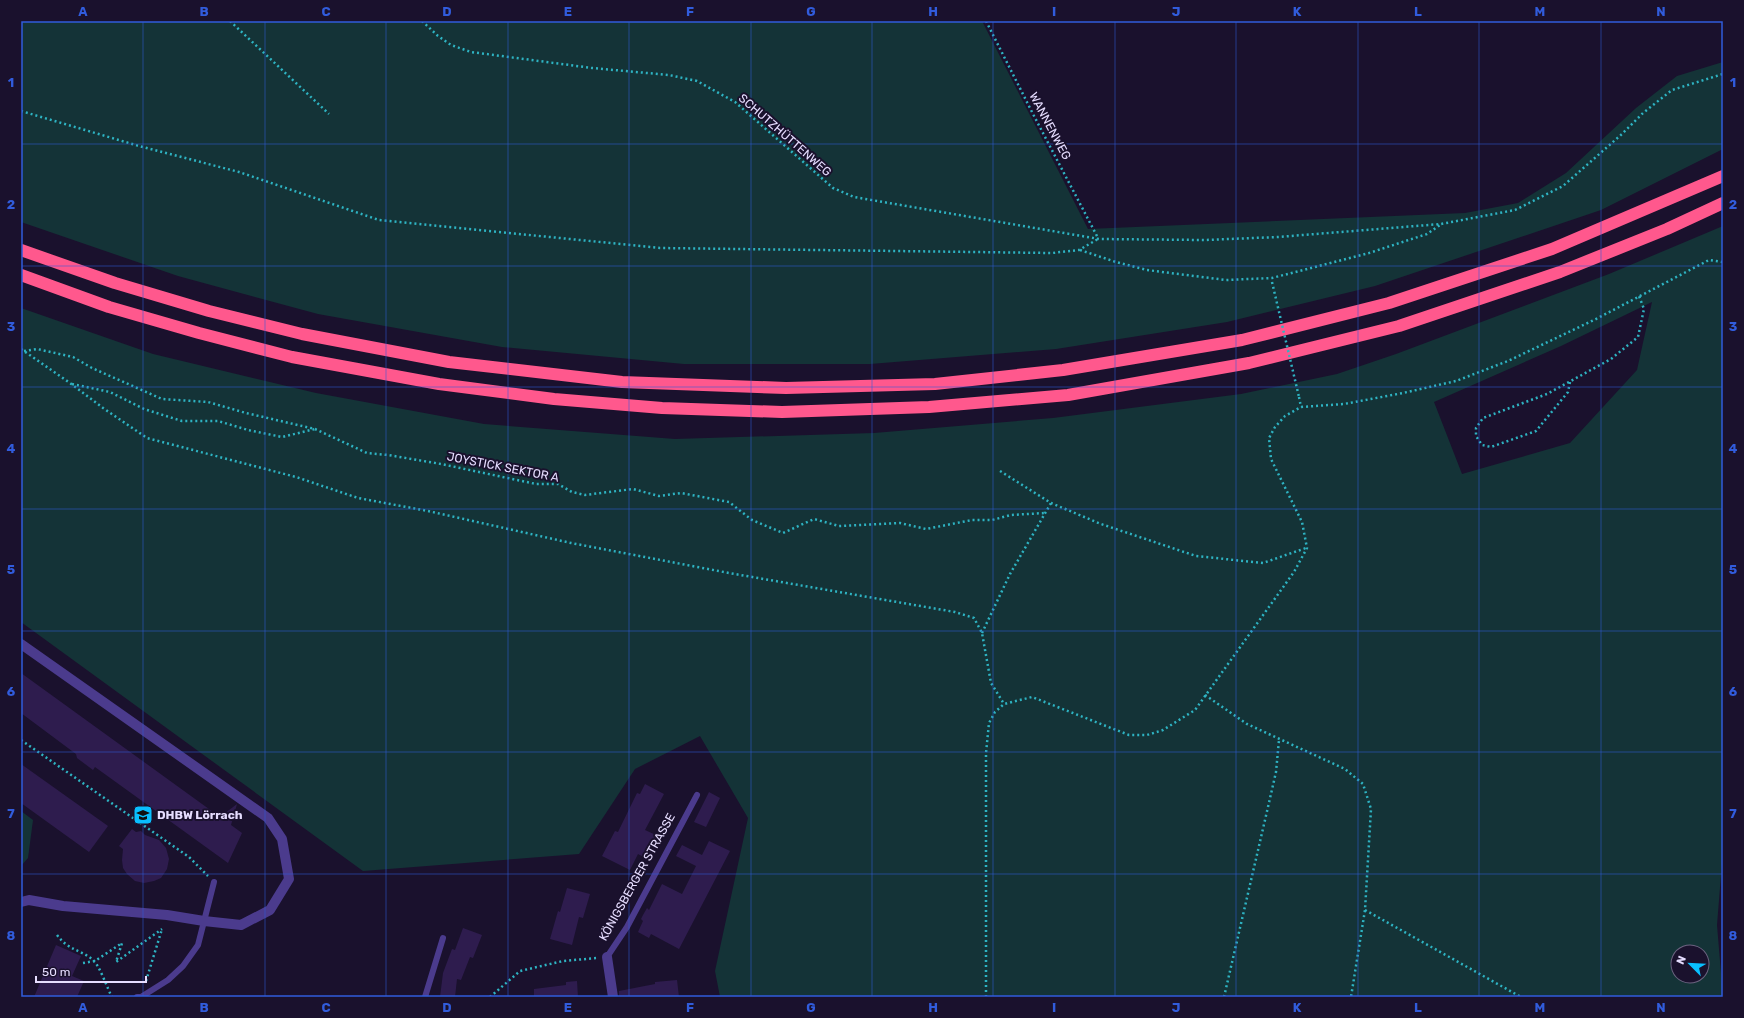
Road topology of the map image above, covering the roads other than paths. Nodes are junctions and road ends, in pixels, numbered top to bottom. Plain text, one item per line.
1 (1723, 176) edge
2 (1723, 203) edge
3 (21, 250) edge
4 (21, 275) edge
5 (21, 644) edge
6 (697, 795) dead end
7 (214, 882) road end
8 (21, 902) edge
9 (204, 921) junction
10 (443, 938) dead end
11 (607, 957) joint
12 (137, 997) edge
13 (141, 997) edge
14 (425, 997) edge
15 (614, 997) edge

1 - 3 highway
2 - 4 highway
5 - 9 street
6 - 11 lane, KÖNIGSBERGER STRASSE
7 - 9 lane
8 - 9 street
9 - 13 lane
10 - 14 lane
11 - 15 street, KÖNIGSBERGER STRASSE
12 - 13 lane

